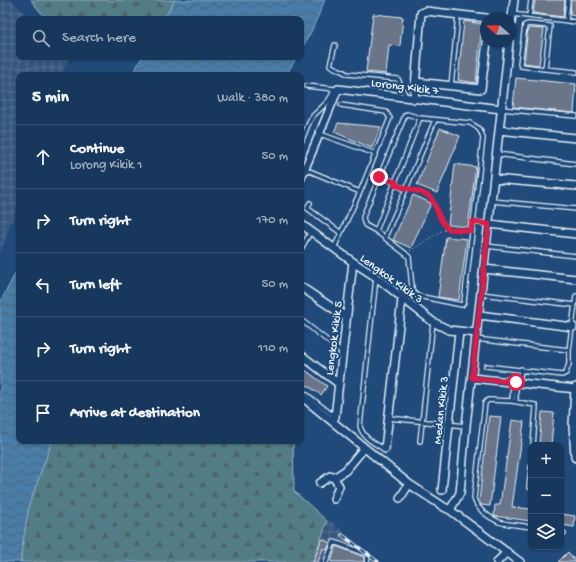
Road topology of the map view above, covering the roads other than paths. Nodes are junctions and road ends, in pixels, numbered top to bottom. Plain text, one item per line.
1 (514, 0) edge
2 (531, 0) edge
3 (568, 0) edge
4 (512, 12) edge
5 (516, 14) edge
6 (458, 15) junction
7 (530, 16) junction
8 (480, 17) edge
9 (566, 21) junction
10 (576, 22) edge
11 (335, 45) dead end
12 (486, 48) edge
13 (508, 48) edge
14 (545, 69) junction
15 (576, 72) edge
16 (416, 82) junction
17 (306, 86) dead end
18 (451, 86) junction
19 (336, 89) junction
20 (406, 98) junction
21 (414, 99) junction
22 (341, 105) dead end
23 (502, 109) junction
24 (576, 116) edge
25 (420, 118) junction
26 (435, 120) junction
27 (499, 130) junction
28 (320, 134) junction
29 (304, 135) edge
30 (576, 138) edge
31 (376, 154) junction
32 (496, 154) junction
33 (576, 164) edge
34 (305, 169) joint
35 (379, 177) junction
36 (494, 179) junction
37 (395, 184) junction
38 (576, 186) edge
39 (406, 189) junction
40 (360, 192) junction
41 (491, 201) junction
42 (310, 203) dead end
43 (576, 209) edge
44 (472, 222) junction
45 (489, 224) junction
46 (304, 226) edge
47 (376, 230) junction
48 (311, 231) junction
49 (342, 233) junction
50 (576, 234) edge
51 (385, 237) junction
52 (304, 244) edge
53 (486, 246) junction
54 (334, 248) junction
55 (576, 256) edge
56 (353, 262) junction
57 (484, 269) junction
58 (376, 277) junction
59 (576, 279) edge
60 (304, 290) edge
61 (481, 294) junction
62 (576, 296) edge
63 (402, 299) junction
64 (575, 304) edge
65 (479, 316) junction
66 (346, 317) junction
67 (304, 322) edge
68 (433, 322) junction
69 (573, 327) junction
70 (459, 332) junction
71 (476, 336) junction
72 (569, 350) junction
73 (342, 352) junction
74 (304, 357) edge
75 (486, 366) dead end
76 (521, 370) junction
77 (472, 378) junction
78 (516, 382) junction
79 (339, 384) junction
80 (576, 389) edge
81 (304, 392) edge
82 (304, 398) edge
83 (514, 401) junction
84 (335, 416) joint
85 (388, 418) junction
86 (422, 422) junction
87 (450, 424) junction
88 (466, 426) junction
89 (420, 441) dead end
90 (533, 442) edge
91 (364, 448) junction
92 (385, 449) joint
93 (576, 457) edge
94 (334, 478) junction
95 (320, 483) dead end
96 (408, 484) junction
97 (442, 490) dead end
98 (400, 498) dead end
99 (334, 499) dead end
100 (450, 510) junction
101 (528, 527) edge
102 (507, 552) junction
103 (326, 562) edge
104 (367, 562) edge
105 (498, 562) edge
106 (520, 562) edge

1 - 4 street
2 - 7 lane
3 - 9 lane
5 - 7 lane
6 - 8 street
6 - 16 street
6 - 18 lane
7 - 9 lane
9 - 10 lane
11 - 20 lane
12 - 18 street
13 - 23 street
14 - 14 lane
14 - 15 lane
16 - 18 street
16 - 21 street
17 - 19 lane, Lorong Kikik 7
19 - 20 street, Lorong Kikik 7
19 - 28 street
19 - 29 lane
20 - 21 street, Lorong Kikik 7
21 - 23 street, Lorong Kikik 7
22 - 31 lane
23 - 24 lane
23 - 27 street
25 - 26 lane
25 - 35 lane
25 - 37 lane
26 - 39 lane
26 - 44 lane
27 - 30 street
27 - 32 street
28 - 31 lane
28 - 34 street
31 - 40 lane
32 - 33 lane
32 - 36 street
34 - 40 lane
35 - 37 lane
35 - 47 lane
36 - 38 street
36 - 41 street
37 - 39 lane
37 - 47 lane
39 - 51 lane
40 - 49 lane
41 - 43 lane
41 - 45 street
42 - 49 lane
44 - 45 lane
44 - 51 lane
45 - 50 street
45 - 53 street
46 - 48 street, Lengkok Kikik 3
47 - 51 lane
48 - 52 lane
48 - 54 street, Lengkok Kikik 3
49 - 54 lane
53 - 55 lane
53 - 57 street
54 - 56 street, Lengkok Kikik 3
56 - 58 street, Lengkok Kikik 3
56 - 66 street, Lengkok Kikik 5
57 - 59 street
57 - 61 street
58 - 63 street, Lengkok Kikik 3
58 - 92 lane
60 - 66 street
61 - 64 lane
61 - 65 street
62 - 64 lane
63 - 68 street, Lengkok Kikik 3
63 - 85 street
64 - 69 lane
65 - 69 street
65 - 71 street
66 - 73 street, Lengkok Kikik 5
67 - 73 lane
68 - 70 street, Lengkok Kikik 3
68 - 86 lane
69 - 72 lane
70 - 71 street, Lengkok Kikik 3
70 - 87 street, Medan Kikik 3
71 - 72 lane
71 - 77 street
72 - 76 lane
73 - 79 street, Lengkok Kikik 5
74 - 79 street
75 - 76 lane
76 - 78 lane
77 - 78 street
77 - 88 street
78 - 80 street
78 - 83 lane
79 - 84 street, Lengkok Kikik 5
80 - 93 street
81 - 84 lane
82 - 91 street
83 - 90 lane
83 - 101 lane
85 - 86 lane
85 - 92 street
86 - 87 lane
86 - 89 lane
87 - 88 lane
87 - 97 street, Medan Kikik 3
88 - 100 street
91 - 94 street
91 - 96 street
94 - 95 street
94 - 99 street
96 - 98 street
96 - 100 street
100 - 102 street
102 - 105 street
102 - 106 street
103 - 104 lane

